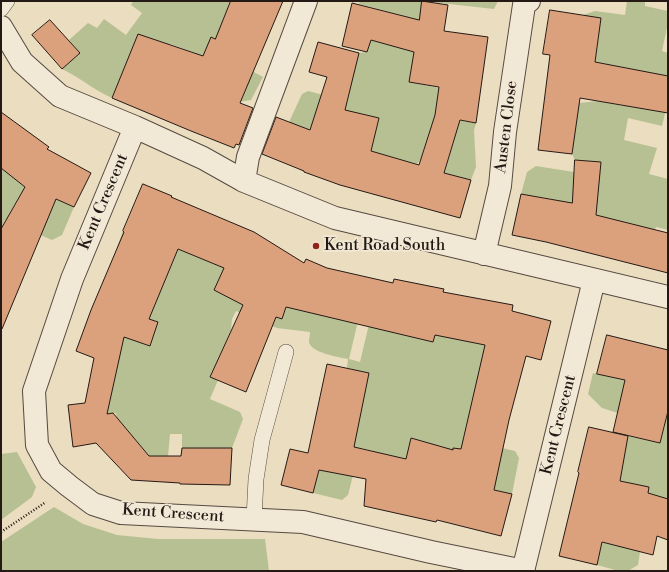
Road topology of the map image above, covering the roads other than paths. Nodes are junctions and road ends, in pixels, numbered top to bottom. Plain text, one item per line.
1 (7, 1) edge
2 (306, 1) edge
3 (529, 1) edge
4 (1, 9) edge
5 (1, 27) edge
6 (134, 127) junction
7 (244, 181) junction
8 (484, 254) junction
9 (594, 280) junction
10 (668, 297) edge
11 (286, 352) dead end
12 (254, 519) junction
13 (524, 571) edge

1 - 4 lane
2 - 7 street
3 - 8 street, Austen Close
5 - 6 street
6 - 7 street
6 - 12 street, Kent Crescent
7 - 8 street
8 - 9 street
9 - 10 street
9 - 13 street, Kent Crescent
11 - 12 lane
12 - 13 street, Kent Crescent

